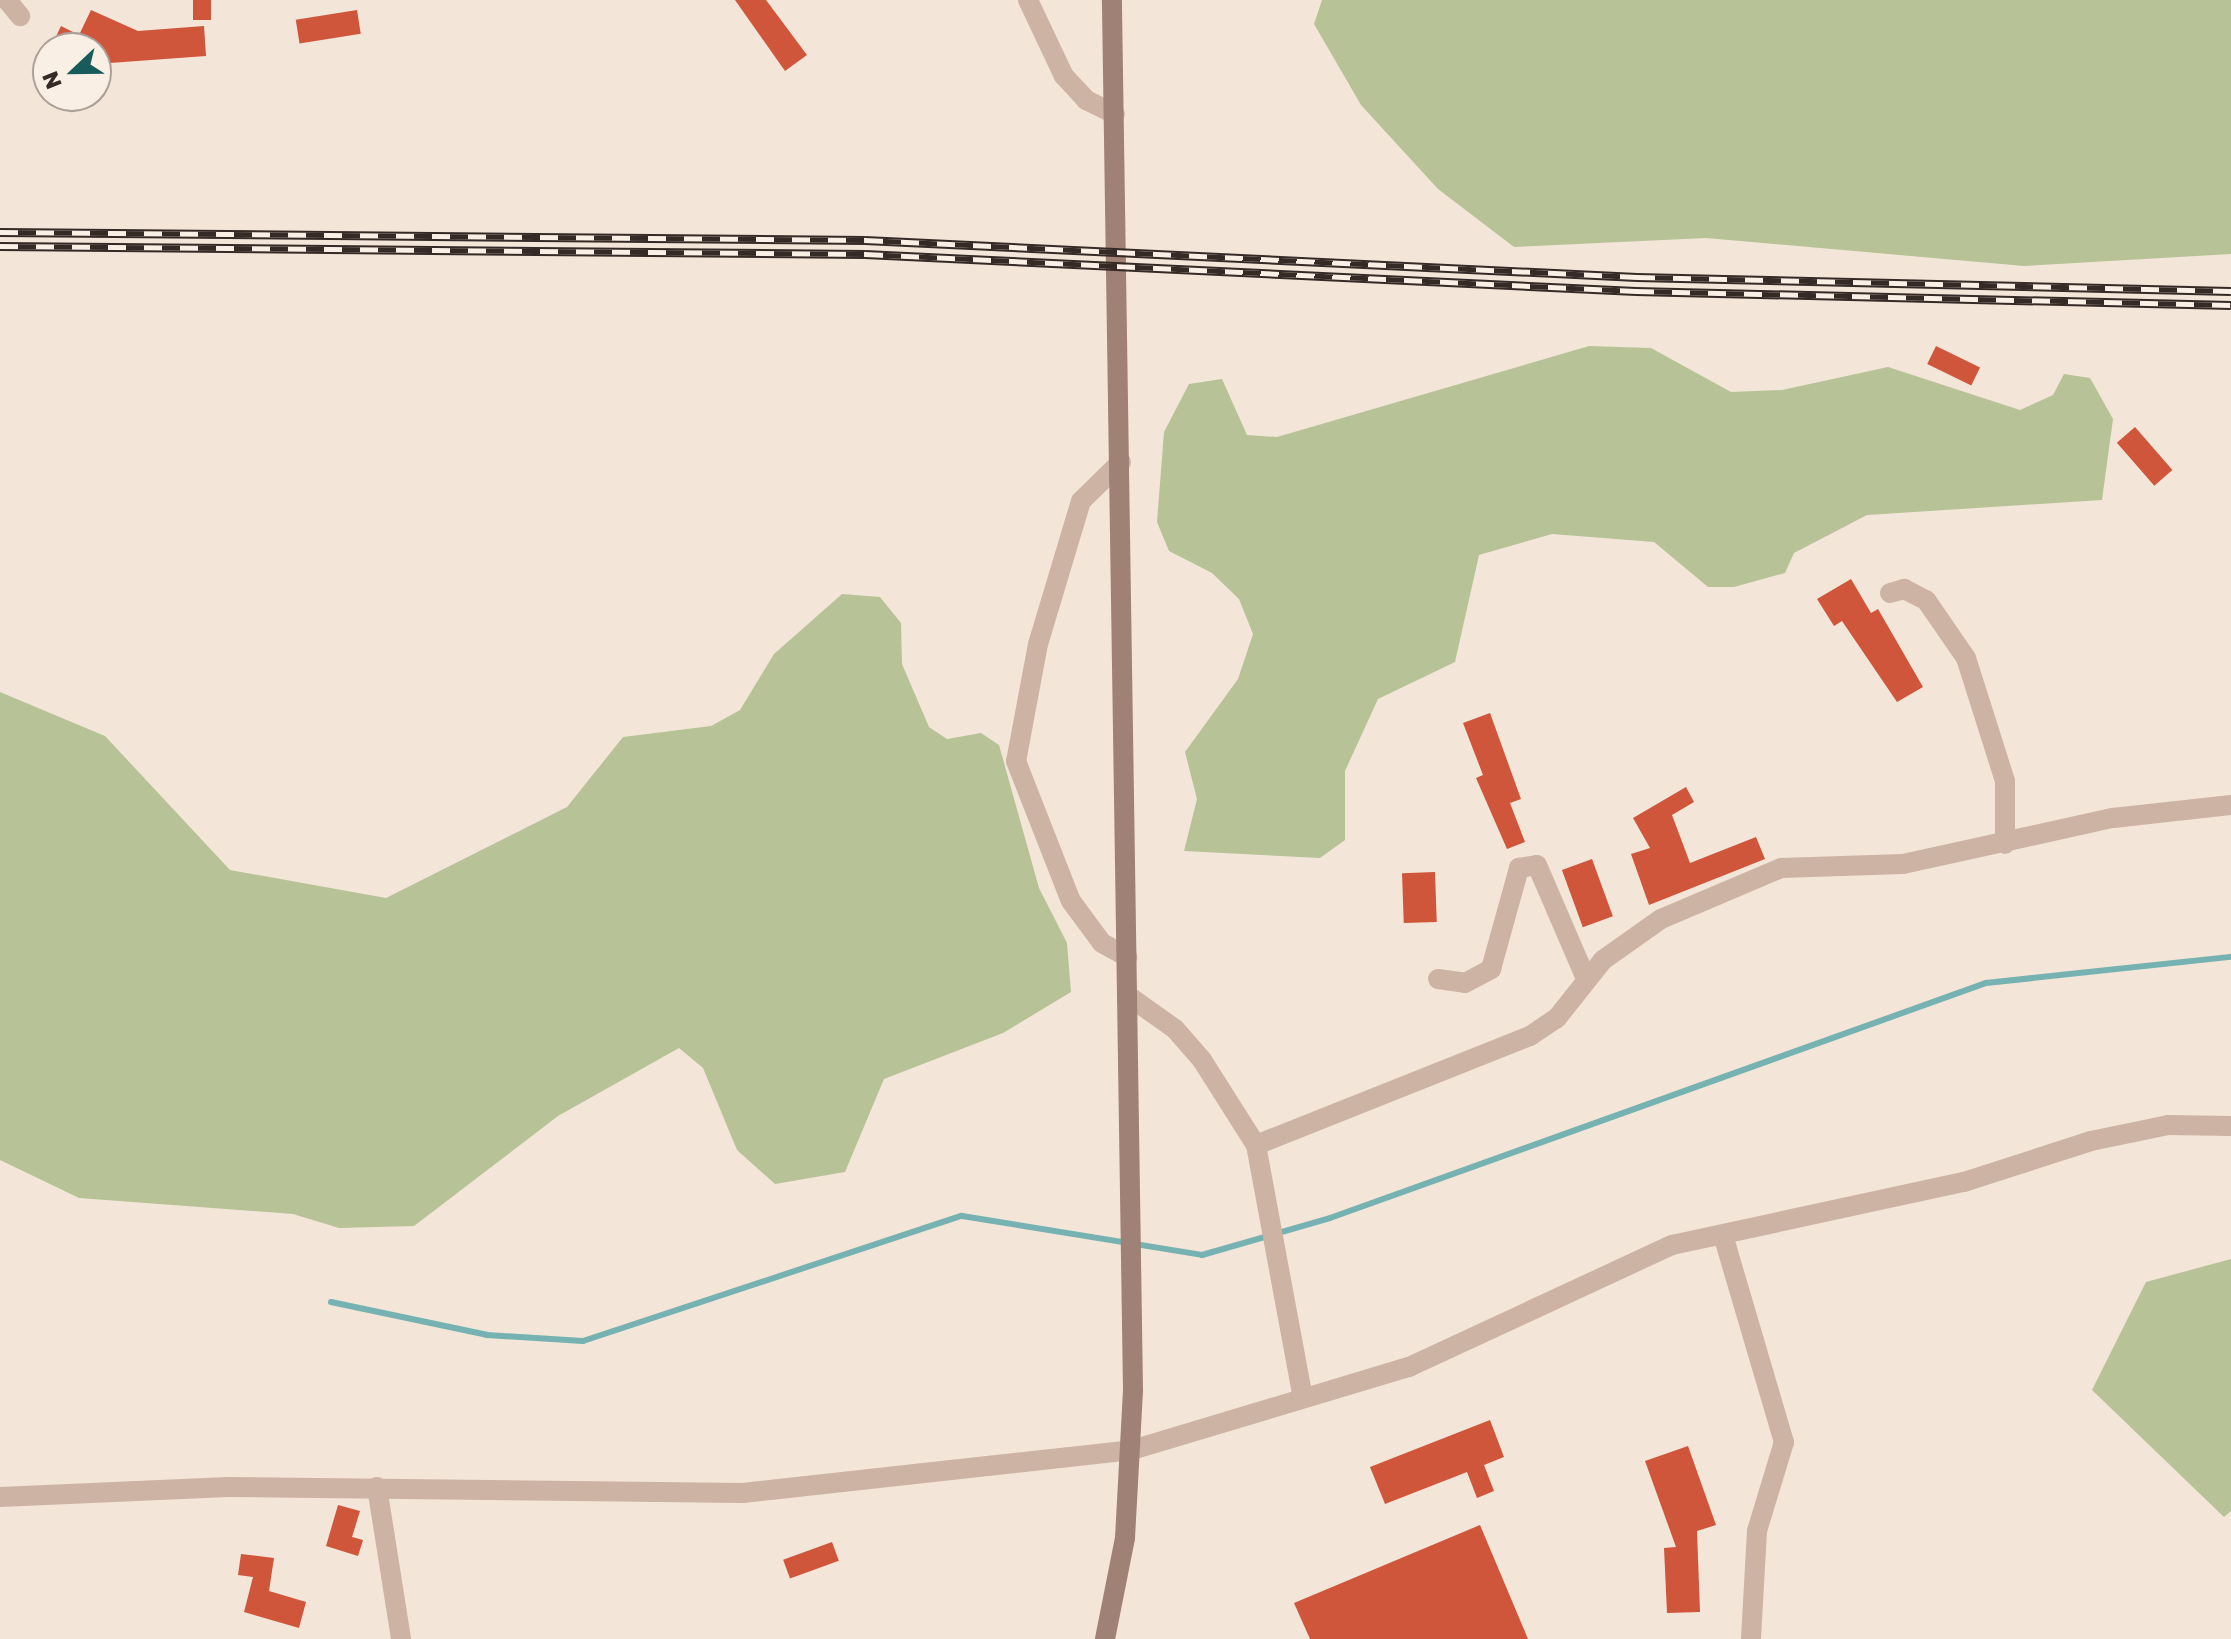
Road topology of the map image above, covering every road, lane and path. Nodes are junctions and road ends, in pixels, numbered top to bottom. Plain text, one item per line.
1 (1028, 0) edge
2 (1112, 0) edge
3 (1115, 114) junction
4 (1121, 462) junction
5 (1890, 593) dead end
6 (2231, 805) edge
7 (2005, 844) junction
8 (1127, 957) junction
9 (1438, 979) dead end
10 (1586, 979) junction
11 (1127, 995) junction
12 (2231, 1126) edge
13 (1256, 1145) junction
14 (1723, 1235) junction
15 (1303, 1398) junction
16 (1132, 1450) junction
17 (377, 1487) junction
18 (0, 1497) edge
19 (401, 1639) edge
20 (1105, 1639) edge
21 (1751, 1639) edge

1 - 3 street
2 - 3 street
3 - 4 street
4 - 8 street
4 - 8 street
5 - 7 street
6 - 7 street
7 - 10 street
8 - 11 street
9 - 10 street
10 - 13 street
11 - 13 street
11 - 16 street
12 - 14 street
13 - 15 street
14 - 15 street
14 - 21 street
15 - 16 street
16 - 17 street
16 - 20 street
17 - 18 street
17 - 19 street

